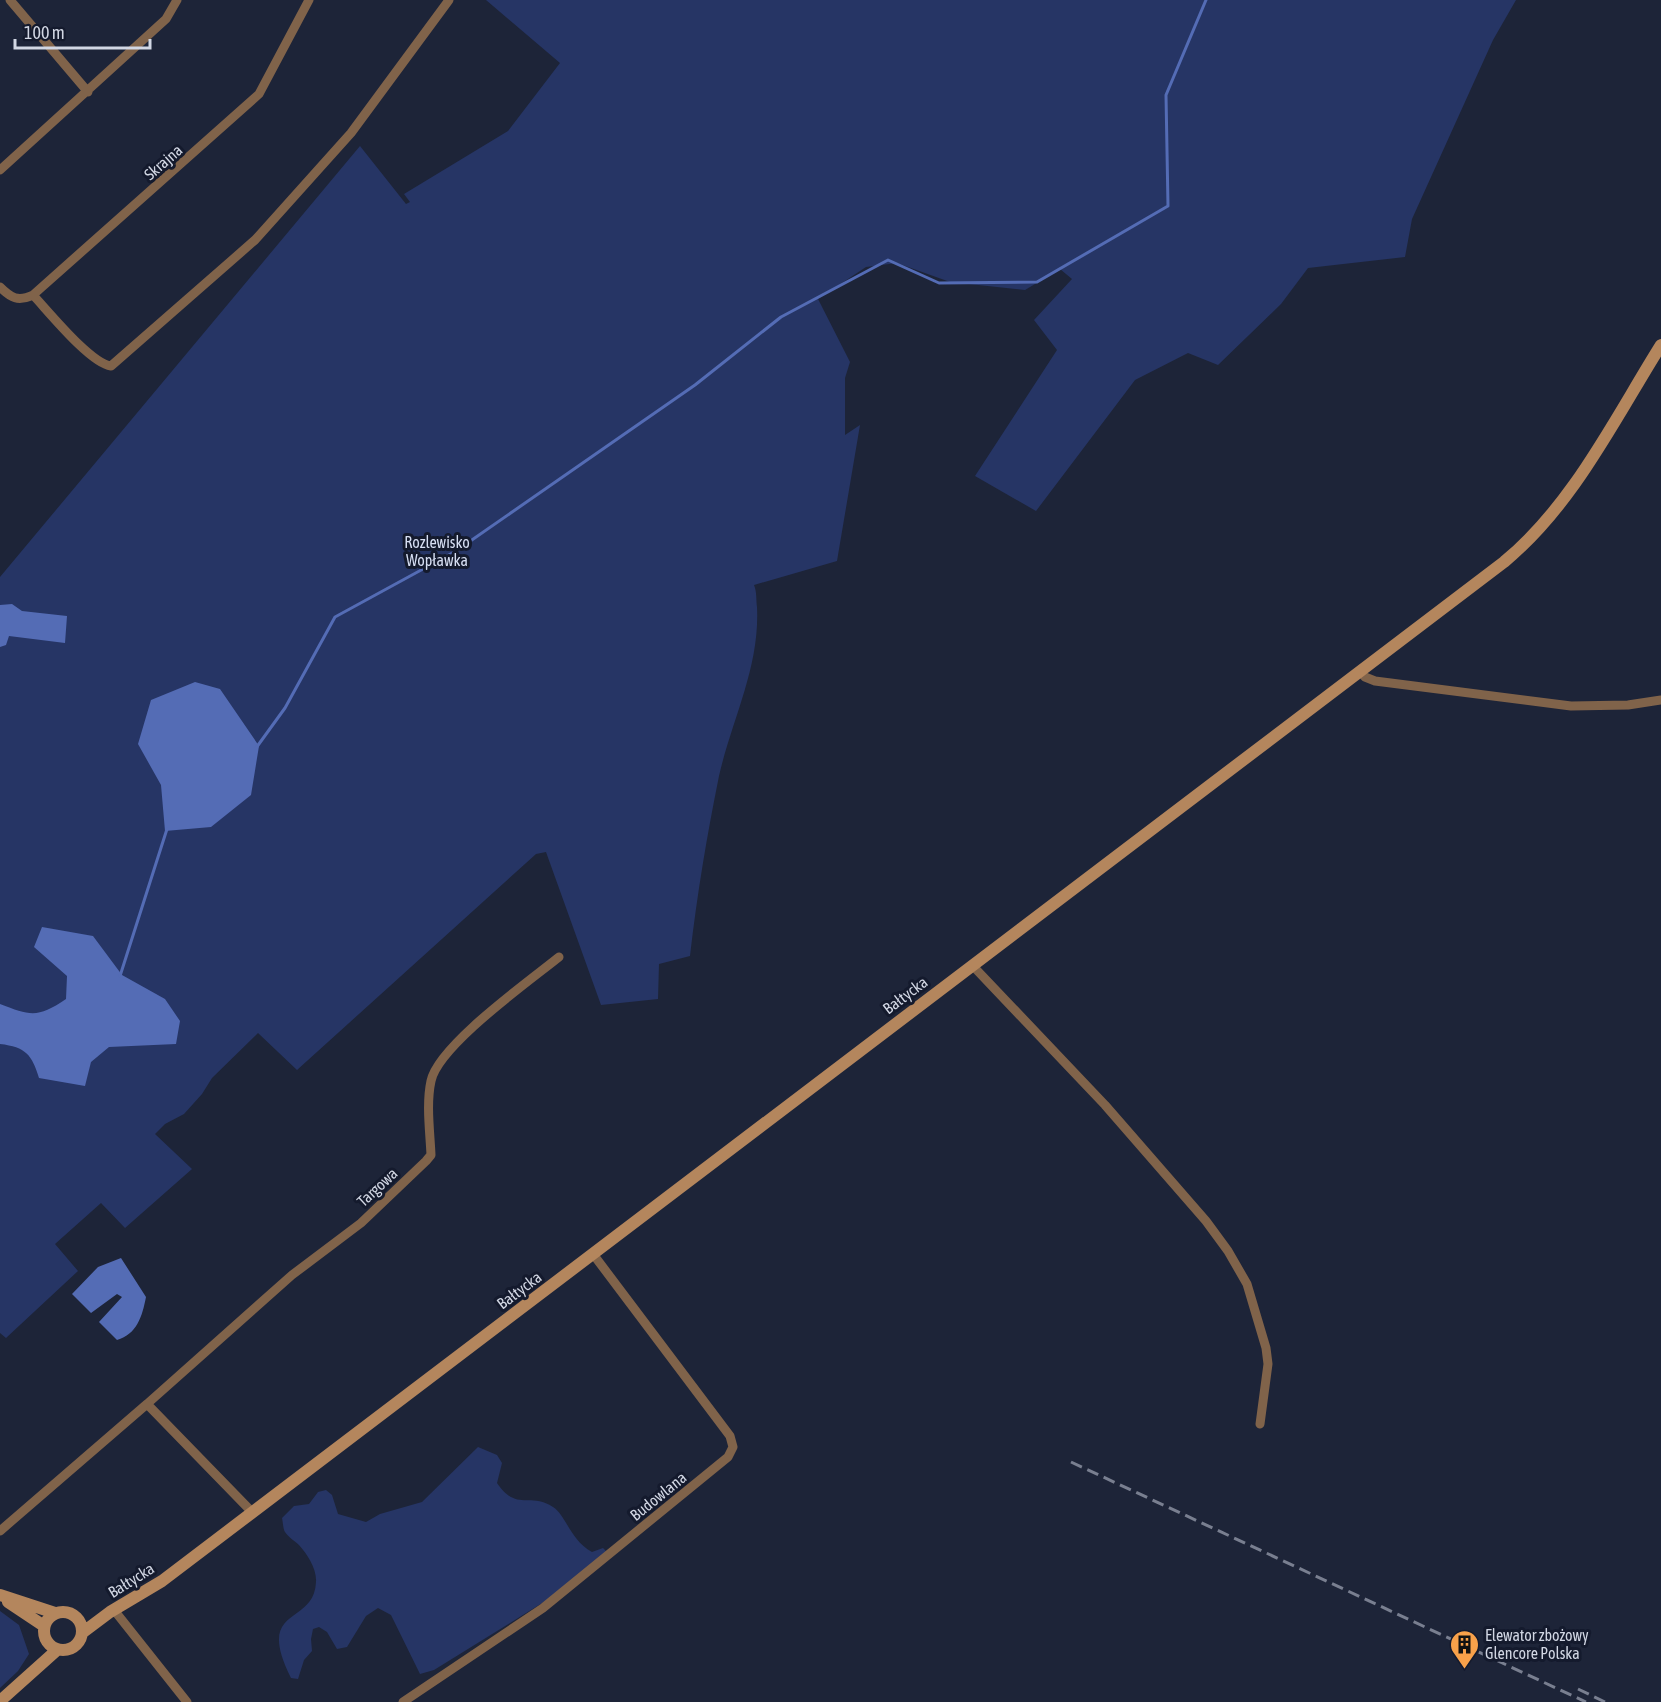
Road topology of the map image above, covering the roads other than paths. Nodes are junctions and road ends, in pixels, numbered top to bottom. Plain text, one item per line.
1 (10, 0) edge
2 (177, 0) edge
3 (309, 0) edge
4 (449, 0) edge
5 (88, 92) junction
6 (0, 170) edge
7 (0, 287) edge
8 (33, 295) junction
9 (1661, 345) edge
10 (1360, 672) junction
11 (1661, 700) edge
12 (559, 957) dead end
13 (972, 965) junction
14 (593, 1254) junction
15 (147, 1404) junction
16 (1260, 1424) dead end
17 (252, 1512) junction
18 (0, 1531) edge
19 (0, 1596) edge
20 (112, 1611) junction
21 (55, 1613) junction
22 (77, 1618) junction
23 (44, 1626) junction
24 (82, 1633) junction
25 (52, 1646) junction
26 (0, 1701) edge
27 (187, 1702) edge
28 (403, 1702) edge

1 - 5 street
2 - 5 street
3 - 8 street, Skrajna
4 - 8 street
5 - 6 street
7 - 8 street
9 - 10 main road, Bałtycka
10 - 11 street
10 - 13 main road, Bałtycka
12 - 15 street, Targowa
13 - 14 main road, Bałtycka
13 - 16 street
14 - 17 main road, Bałtycka
14 - 28 street, Budowlana
15 - 17 street
15 - 18 street, Targowa
17 - 20 main road, Bałtycka
19 - 21 main road
19 - 23 main road
20 - 22 main road, Bałtycka
20 - 24 main road, Bałtycka
20 - 27 street
21 - 22 main road
21 - 23 main road
22 - 24 main road
23 - 25 main road
24 - 25 main road
25 - 26 main road

